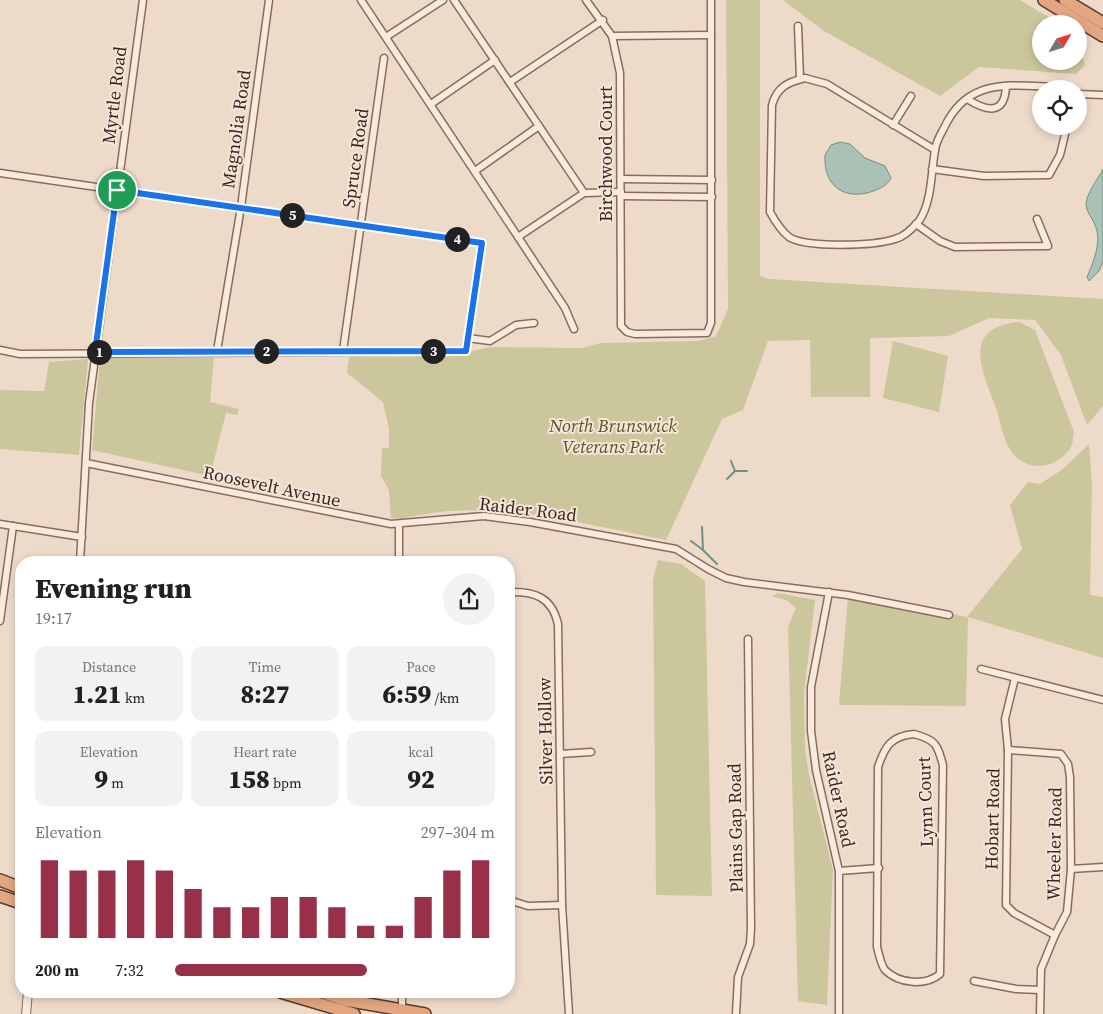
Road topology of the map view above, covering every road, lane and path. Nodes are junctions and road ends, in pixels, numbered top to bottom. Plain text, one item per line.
1 (143, 0) edge
2 (269, 0) edge
3 (361, 0) edge
4 (443, 0) edge
5 (454, 0) edge
6 (586, 0) edge
7 (711, 0) edge
8 (1044, 0) edge
9 (1065, 0) edge
10 (603, 20) junction
11 (798, 26) dead end
12 (1102, 27) edge
13 (712, 35) junction
14 (612, 36) junction
15 (386, 37) junction
16 (384, 58) dead end
17 (495, 60) junction
18 (800, 79) junction
19 (510, 82) junction
20 (1006, 86) junction
21 (1032, 86) edge
22 (1087, 94) edge
23 (1103, 95) edge
24 (911, 96) dead end
25 (967, 99) junction
26 (431, 104) junction
27 (893, 125) junction
28 (539, 126) junction
29 (1065, 135) edge
30 (935, 150) junction
31 (932, 169) junction
32 (475, 171) junction
33 (0, 173) edge
34 (622, 179) junction
35 (712, 180) junction
36 (117, 190) junction
37 (584, 193) junction
38 (621, 194) junction
39 (712, 197) junction
40 (241, 208) junction
41 (1037, 219) dead end
42 (916, 224) junction
43 (361, 225) junction
44 (518, 238) junction
45 (534, 323) dead end
46 (574, 330) dead end
47 (468, 338) junction
48 (0, 350) edge
49 (217, 351) junction
50 (342, 351) junction
51 (95, 352) junction
52 (86, 463) junction
53 (452, 519) joint
54 (0, 524) edge
55 (399, 525) junction
56 (13, 526) junction
57 (82, 537) junction
58 (80, 556) edge
59 (399, 556) edge
60 (515, 592) edge
61 (829, 592) junction
62 (949, 615) dead end
63 (0, 621) edge
64 (748, 639) dead end
65 (981, 669) dead end
66 (1016, 678) junction
67 (1100, 700) edge
68 (1008, 750) junction
69 (591, 752) dead end
70 (560, 754) junction
71 (1103, 867) edge
72 (879, 868) junction
73 (1071, 869) junction
74 (839, 871) junction
75 (0, 880) edge
76 (15, 886) edge
77 (0, 896) edge
78 (15, 901) edge
79 (515, 902) edge
80 (562, 905) junction
81 (1054, 936) junction
82 (974, 981) dead end
83 (1040, 990) junction
84 (27, 998) edge
85 (296, 998) edge
86 (341, 998) edge
87 (402, 998) edge
88 (344, 999) junction
89 (302, 1000) junction
90 (402, 1011) junction
91 (346, 1013) edge
92 (26, 1014) edge
93 (323, 1014) edge
94 (425, 1014) edge
95 (569, 1014) edge
96 (736, 1014) edge
97 (839, 1014) edge
98 (1040, 1014) edge

1 - 36 street, Myrtle Road
2 - 40 street, Magnolia Road
3 - 15 street
4 - 15 street
5 - 17 street
6 - 10 street, Birchwood Court
7 - 13 street
8 - 12 highway
9 - 12 highway
10 - 14 street, Birchwood Court
10 - 19 street
11 - 18 street
13 - 14 street
13 - 35 street
14 - 34 street, Birchwood Court
15 - 26 street
16 - 43 street, Spruce Road
17 - 19 street
17 - 26 street
18 - 27 street
18 - 42 street
19 - 28 street
20 - 21 street
20 - 25 street
20 - 25 street
22 - 23 street
24 - 27 street
25 - 30 street
26 - 32 street
27 - 30 street
28 - 32 street
28 - 37 street
29 - 31 street
30 - 31 street
31 - 42 street
32 - 44 street
33 - 36 street
34 - 35 street
34 - 38 street, Birchwood Court
35 - 39 street
36 - 40 street
36 - 51 street, Myrtle Road
37 - 38 street
37 - 44 street
38 - 39 street
38 - 39 street, Birchwood Court
40 - 43 street
40 - 49 street, Magnolia Road
41 - 42 street
43 - 47 street
43 - 50 street, Spruce Road
44 - 46 street
45 - 47 street
47 - 50 street
48 - 51 street
49 - 50 street
49 - 51 street
51 - 52 street, Myrtle Road
52 - 55 street, Roosevelt Avenue
52 - 57 street, Myrtle Road
53 - 55 street, Roosevelt Avenue
53 - 61 street, Raider Road
54 - 56 street
55 - 59 street
56 - 57 street
56 - 63 street
57 - 58 street, Myrtle Road
60 - 70 street, Silver Hollow
61 - 62 street, Raider Road
61 - 74 street, Raider Road
64 - 96 street, Plains Gap Road
65 - 66 street
66 - 67 street
66 - 68 street, Hobart Road
68 - 73 street, Wheeler Road
68 - 81 street, Hobart Road
69 - 70 street
70 - 80 street, Silver Hollow
71 - 73 street
72 - 72 street, Lynn Court
72 - 74 street
73 - 81 street, Wheeler Road
74 - 97 street, Raider Road
75 - 76 highway
77 - 78 highway
79 - 80 street
80 - 95 street, Silver Hollow
81 - 83 street, Wheeler Road
82 - 83 street
83 - 98 street, Wheeler Road
84 - 92 street
85 - 89 highway
86 - 88 highway
87 - 90 street
88 - 90 highway
88 - 91 street
89 - 91 highway
89 - 93 highway
90 - 94 highway

